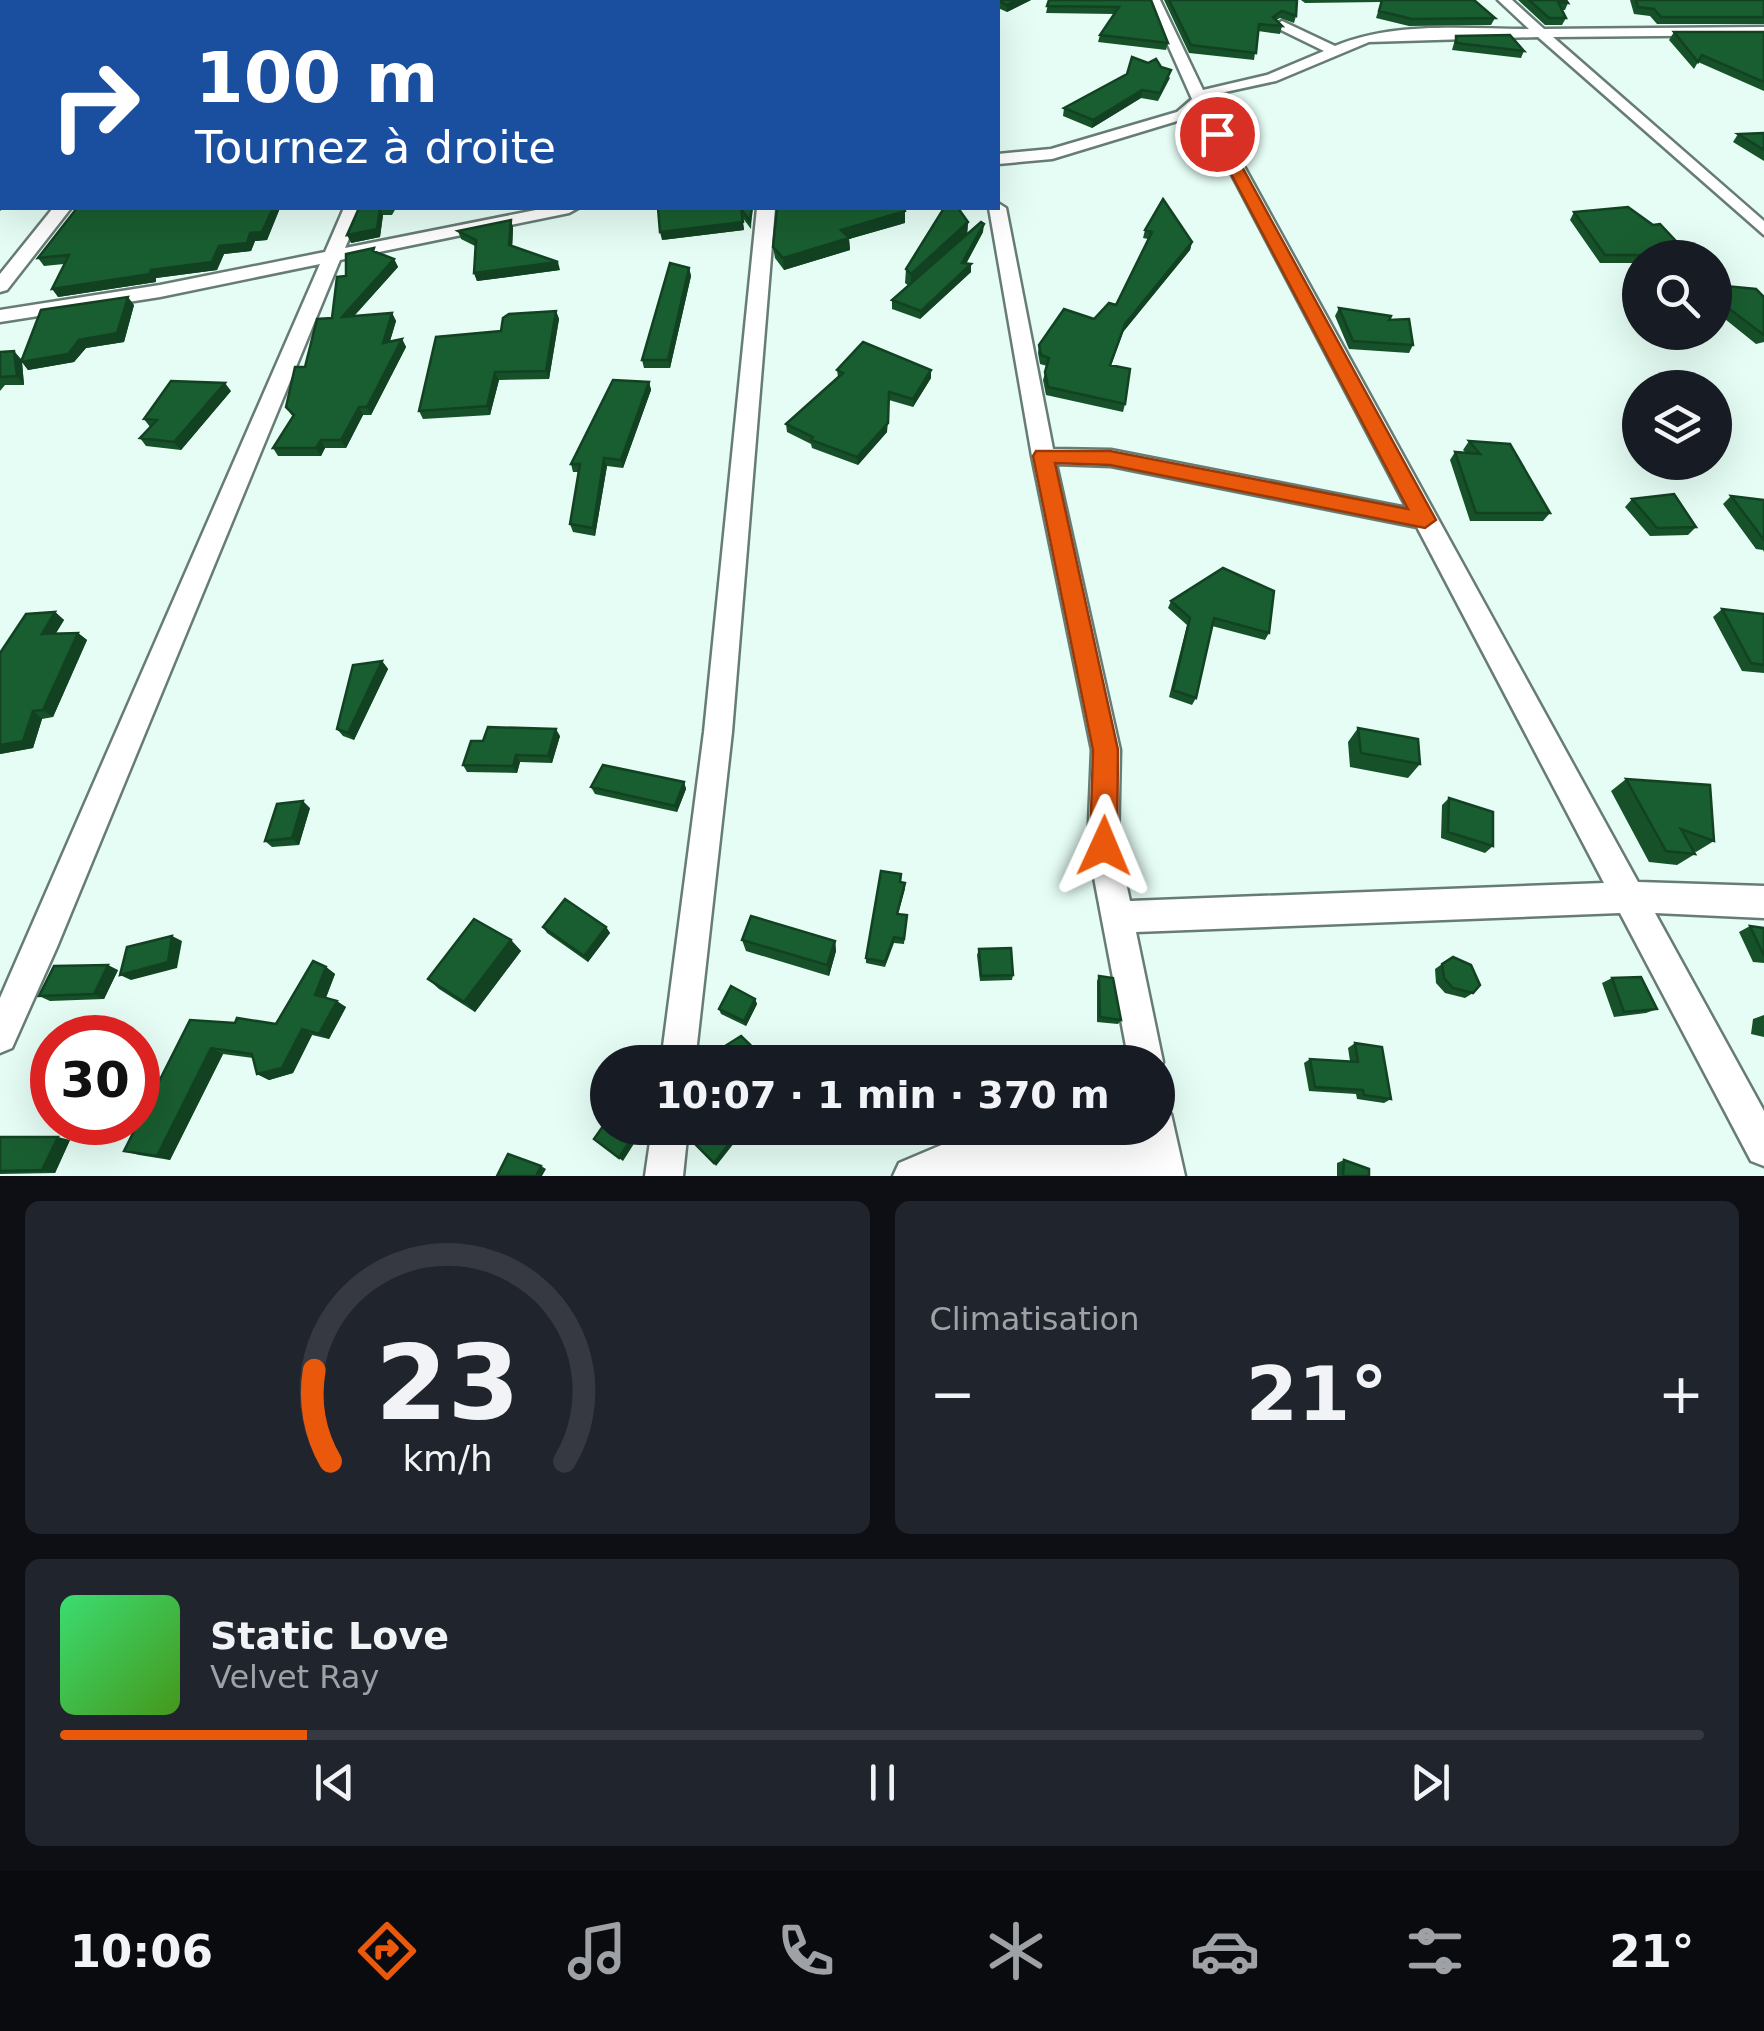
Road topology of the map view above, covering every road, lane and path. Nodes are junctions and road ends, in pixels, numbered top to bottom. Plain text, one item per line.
1 (1154, 0) edge
2 (1504, 0) edge
3 (1282, 25) edge
4 (1764, 32) edge
5 (1544, 36) junction
6 (1337, 52) junction
7 (1200, 102) junction
8 (1000, 159) edge
9 (60, 210) edge
10 (352, 210) edge
11 (558, 210) edge
12 (766, 210) edge
13 (996, 210) edge
14 (1764, 230) edge
15 (333, 255) junction
16 (0, 286) edge
17 (0, 316) edge
18 (1043, 456) junction
19 (1425, 520) junction
20 (1630, 897) junction
21 (1764, 902) edge
22 (1120, 917) junction
23 (0, 1036) edge
24 (680, 1045) edge
25 (1143, 1045) edge
26 (668, 1145) edge
27 (1764, 1148) edge
28 (1162, 1153) edge
29 (664, 1176) edge
30 (912, 1176) edge

1 - 7 street
2 - 5 street
3 - 6 street
4 - 5 street
5 - 6 street
5 - 14 street
6 - 7 street
7 - 8 street
7 - 19 street
9 - 16 street
10 - 15 street
11 - 15 street
12 - 24 street
13 - 18 street
15 - 17 street
15 - 23 street
18 - 19 street
18 - 22 street
19 - 20 street
20 - 21 street
20 - 22 street
20 - 27 street
22 - 25 street
26 - 29 street
28 - 30 street

